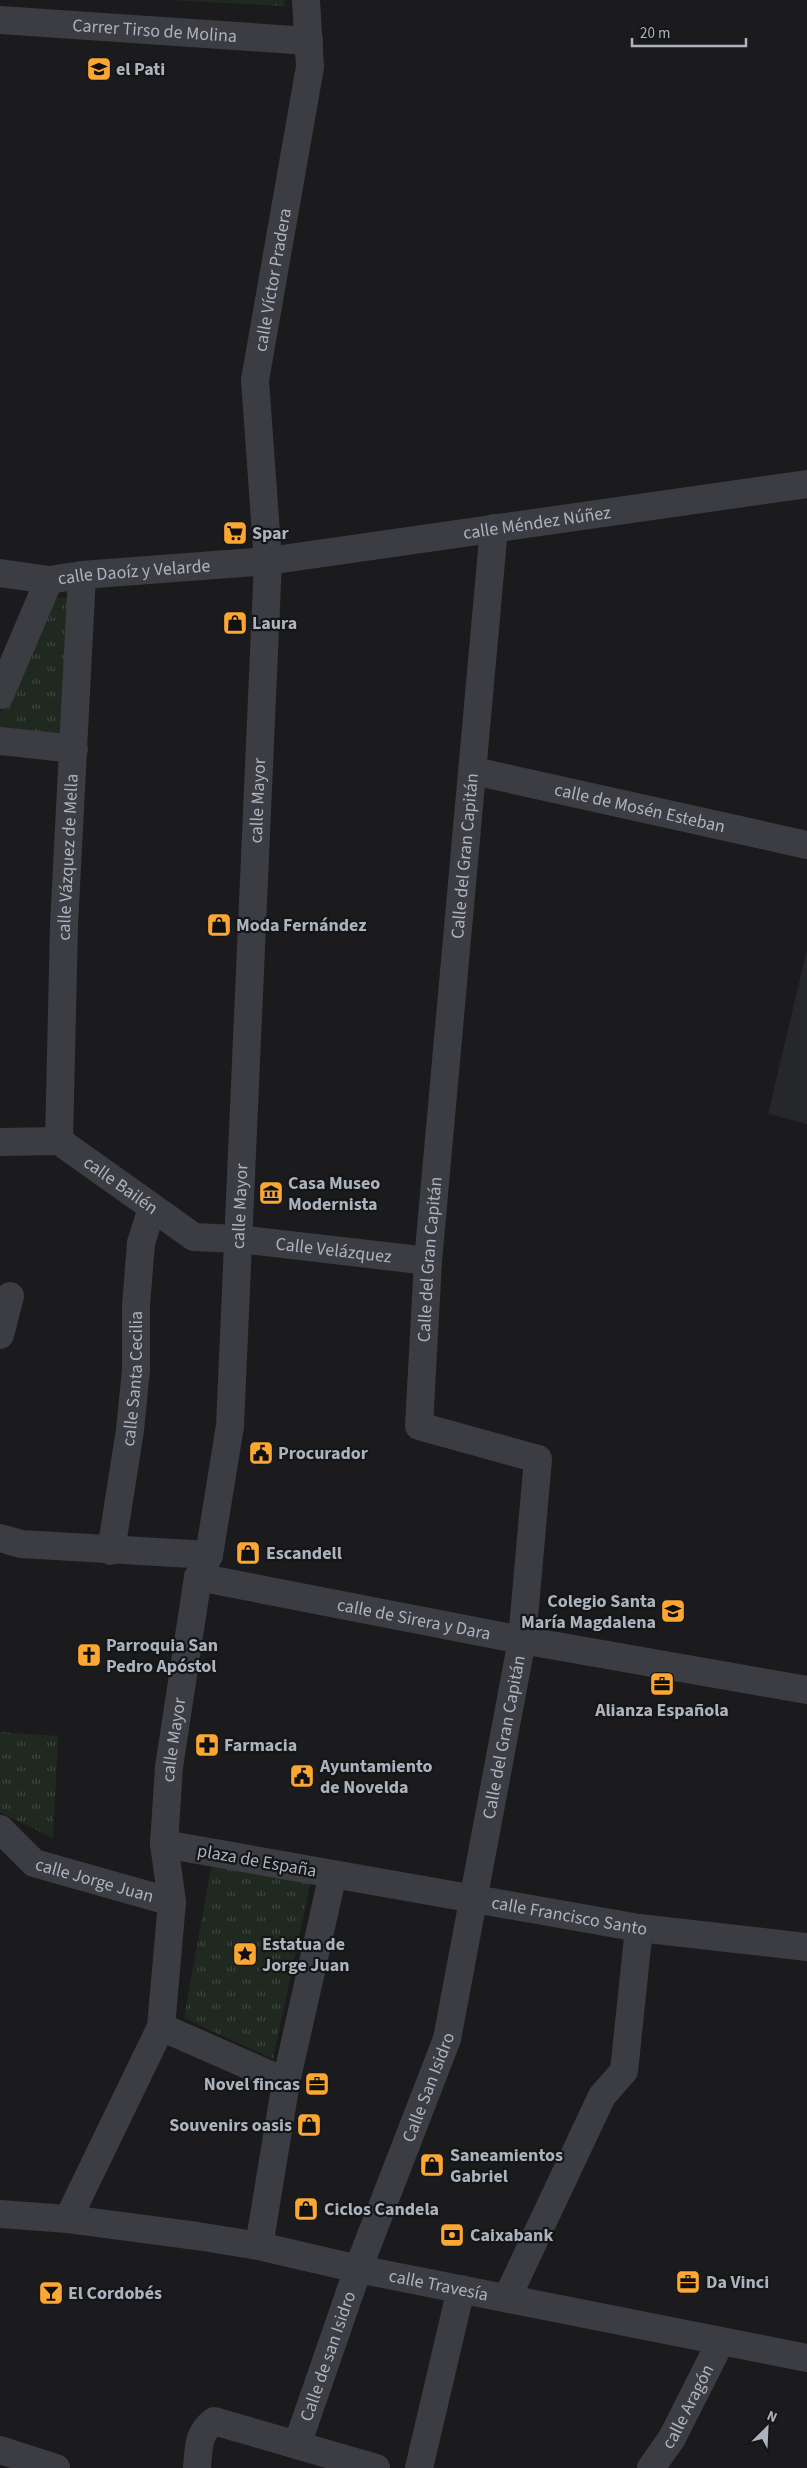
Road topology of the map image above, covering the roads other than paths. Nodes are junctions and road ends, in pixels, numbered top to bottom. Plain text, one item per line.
1 (309, 0) edge
2 (0, 20) edge
3 (309, 41) junction
4 (807, 484) edge
5 (494, 528) junction
6 (268, 561) junction
7 (0, 573) edge
8 (82, 575) junction
9 (50, 580) junction
10 (0, 695) edge
11 (0, 741) edge
12 (74, 749) junction
13 (474, 771) junction
14 (807, 845) edge
15 (59, 1141) junction
16 (0, 1142) edge
17 (152, 1208) junction
18 (239, 1239) junction
19 (428, 1261) junction
20 (10, 1296) dead end
21 (0, 1336) edge
22 (0, 1538) edge
23 (111, 1550) junction
24 (203, 1566) junction
25 (522, 1640) junction
26 (807, 1690) edge
27 (2, 1835) edge
28 (164, 1844) junction
29 (333, 1874) junction
30 (474, 1898) junction
31 (172, 1902) junction
32 (639, 1928) junction
33 (807, 1947) edge
34 (161, 2027) junction
35 (286, 2082) junction
36 (0, 2214) edge
37 (68, 2220) junction
38 (259, 2246) junction
39 (358, 2269) junction
40 (461, 2289) junction
41 (507, 2298) junction
42 (721, 2342) junction
43 (807, 2358) edge
44 (297, 2445) junction
45 (0, 2450) edge
46 (56, 2468) edge
47 (197, 2468) edge
48 (376, 2468) edge
49 (419, 2468) edge
50 (651, 2468) edge

1 - 3 street, calle Víctor Pradera
2 - 3 street, Carrer Tirso de Molina
3 - 6 street, calle Víctor Pradera
4 - 5 street, calle Méndez Núñez
5 - 6 street, calle Méndez Núñez
5 - 13 street, Calle del Gran Capitán
6 - 8 street, calle Daoíz y Velarde
6 - 18 street, calle Mayor
7 - 9 street, calle Daoíz y Velarde
8 - 9 street, calle Daoíz y Velarde
8 - 12 street, calle Vázquez de Mella
9 - 10 street
11 - 12 street
12 - 15 street, calle Vázquez de Mella
13 - 14 street, calle de Mosén Esteban
13 - 19 street, Calle del Gran Capitán
15 - 16 street
15 - 17 street, calle Bailén
17 - 18 street, calle Bailén
17 - 23 street, calle Santa Cecilia
18 - 19 street, Calle Velázquez
18 - 24 street, calle Mayor
19 - 25 street, Calle del Gran Capitán
20 - 21 street
22 - 23 street, calle de Sirera y Dara
23 - 24 street, calle de Sirera y Dara
24 - 25 street, calle de Sirera y Dara
24 - 28 street, calle Mayor
25 - 26 street, calle de Sirera y Dara
25 - 30 street, Calle del Gran Capitán
27 - 31 street, calle Jorge Juan
28 - 29 street, plaza de España
28 - 31 street
29 - 30 street, calle Francisco Santo
29 - 35 street, plaza de España
30 - 32 street, calle Francisco Santo
30 - 39 street, Calle San Isidro
31 - 34 street
32 - 33 street, calle Francisco Santo
32 - 41 street
34 - 35 street
34 - 37 street
35 - 38 street, plaza de España
36 - 37 street, calle Travesía
37 - 38 street, calle Travesía
38 - 39 street, calle Travesía
39 - 40 street, calle Travesía
39 - 44 street, Calle de san Isidro
40 - 41 street, calle Travesía
40 - 49 street
41 - 42 street, calle Travesía
42 - 43 street, calle Travesía
42 - 50 street, calle Aragón
44 - 47 street
44 - 48 street
45 - 46 street

